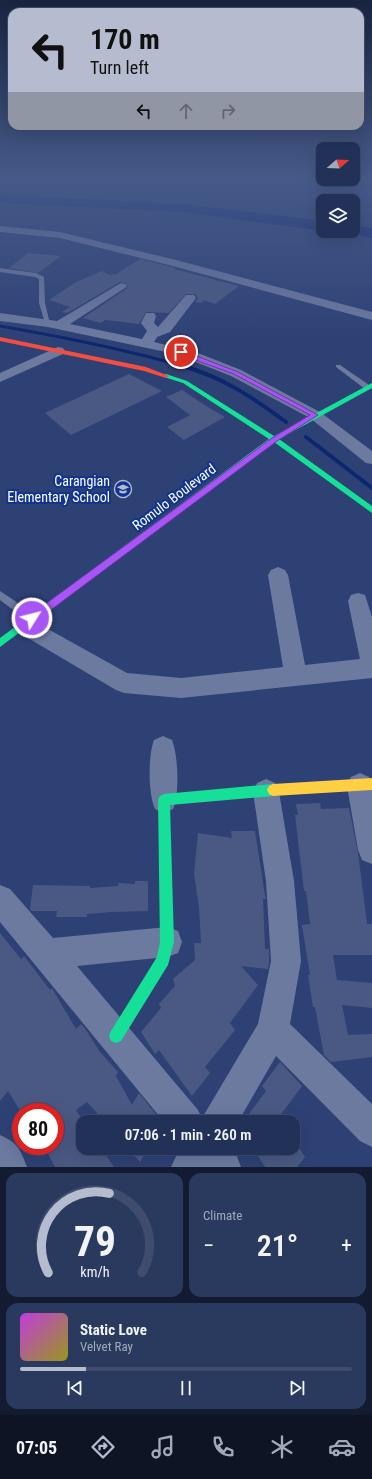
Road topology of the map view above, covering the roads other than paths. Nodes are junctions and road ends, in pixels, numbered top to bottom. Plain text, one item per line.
1 (25, 231) edge
2 (0, 270) edge
3 (120, 286) dead end
4 (190, 298) dead end
5 (150, 316) dead end
6 (372, 316) edge
7 (0, 317) edge
8 (54, 324) junction
9 (0, 339) edge
10 (149, 340) junction
11 (58, 351) junction
12 (338, 366) dead end
13 (0, 378) edge
14 (371, 387) edge
15 (315, 415) junction
16 (274, 440) junction
17 (372, 459) edge
18 (372, 510) edge
19 (278, 575) dead end
20 (0, 595) edge
21 (358, 601) dead end
22 (28, 622) junction
23 (0, 643) edge
24 (372, 663) edge
25 (372, 668) edge
26 (296, 676) junction
27 (163, 748) dead end
28 (366, 785) edge
29 (266, 792) junction
30 (164, 800) junction
31 (372, 850) edge
32 (0, 899) edge
33 (167, 942) junction
34 (48, 954) junction
35 (273, 1030) junction
36 (116, 1036) junction
37 (180, 1115) edge
38 (222, 1115) edge
39 (372, 1129) edge
40 (0, 1153) edge
41 (197, 1155) edge
42 (213, 1155) edge
43 (9, 1167) edge
44 (189, 1167) edge
45 (223, 1167) edge

1 - 6 street
2 - 8 lane
3 - 8 street
4 - 10 street
5 - 10 street
7 - 8 street
8 - 10 street
9 - 11 main road
10 - 15 street
11 - 13 street
11 - 16 main road
12 - 14 lane
14 - 15 main road, Romulo Boulevard
15 - 16 main road, Romulo Boulevard
15 - 17 street
16 - 18 main road
16 - 22 main road, Romulo Boulevard
19 - 26 street
20 - 22 lane
21 - 24 street
22 - 23 main road, Romulo Boulevard
22 - 26 street
25 - 26 street
27 - 30 street
28 - 29 main road
28 - 31 street
29 - 30 main road
29 - 35 street
30 - 33 main road
32 - 34 street
33 - 34 street
33 - 36 main road
34 - 36 street
35 - 38 street
35 - 39 street
36 - 37 street
40 - 43 street
41 - 44 street
42 - 45 street

